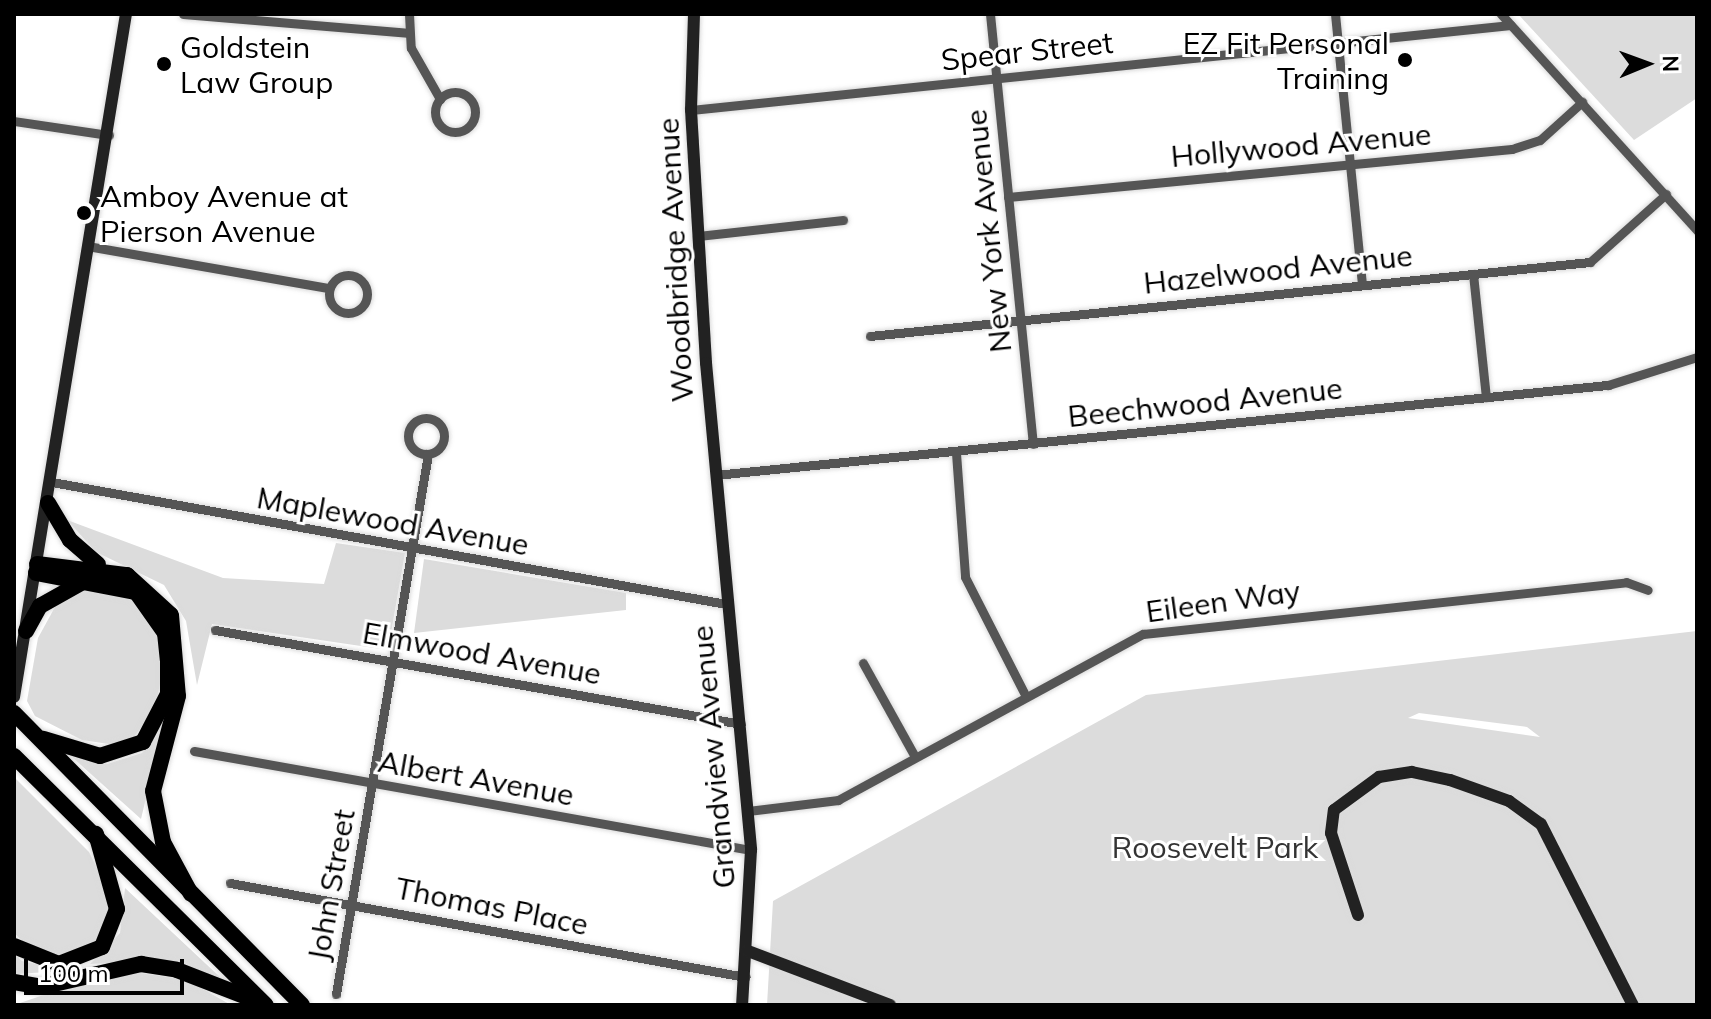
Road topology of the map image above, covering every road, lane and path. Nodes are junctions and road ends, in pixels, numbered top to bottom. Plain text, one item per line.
1 (126, 14) edge
2 (183, 14) edge
3 (409, 14) edge
4 (694, 14) edge
5 (990, 14) edge
6 (1335, 14) edge
7 (1501, 14) edge
8 (1511, 25) junction
9 (407, 33) junction
10 (1338, 43) junction
11 (996, 78) junction
12 (440, 99) junction
13 (1582, 102) junction
14 (691, 110) junction
15 (14, 121) edge
16 (109, 135) junction
17 (1349, 164) junction
18 (1666, 194) junction
19 (1008, 197) junction
20 (843, 220) dead end
21 (1697, 230) edge
22 (698, 236) junction
23 (93, 247) junction
24 (1473, 274) junction
25 (1362, 284) junction
26 (329, 288) junction
27 (1022, 320) junction
28 (870, 336) dead end
29 (1697, 357) edge
30 (1486, 397) junction
31 (1033, 444) junction
32 (956, 453) junction
33 (428, 454) junction
34 (715, 475) junction
35 (52, 482) junction
36 (48, 503) junction
37 (716, 504) joint
38 (414, 549) junction
39 (37, 568) junction
40 (110, 570) junction
41 (88, 580) junction
42 (1648, 590) dead end
43 (726, 604) junction
44 (215, 630) dead end
45 (26, 631) junction
46 (394, 662) junction
47 (863, 663) dead end
48 (1024, 693) junction
49 (14, 697) edge
50 (14, 713) edge
51 (741, 724) junction
52 (32, 731) junction
53 (194, 751) dead end
54 (15, 757) edge
55 (915, 757) junction
56 (373, 784) junction
57 (748, 811) junction
58 (96, 833) junction
59 (751, 850) junction
60 (230, 883) dead end
61 (191, 894) junction
62 (352, 904) junction
63 (1358, 915) dead end
64 (14, 946) edge
65 (748, 951) junction
66 (745, 977) junction
67 (14, 982) edge
68 (41, 987) junction
69 (336, 994) dead end
70 (14, 996) edge
71 (266, 1005) edge
72 (302, 1005) edge
73 (742, 1005) edge
74 (890, 1005) edge
75 (1633, 1005) edge

1 - 16 street
2 - 9 street
3 - 9 street
4 - 14 street, Woodbridge Avenue
5 - 11 street, New York Avenue
6 - 10 street
7 - 8 street
8 - 10 street, Spear Street
8 - 13 street
9 - 12 street
10 - 11 street, Spear Street
10 - 17 street
11 - 14 street, Spear Street
11 - 19 street, New York Avenue
12 - 12 street
13 - 17 street, Hollywood Avenue
13 - 18 street
14 - 22 street, Woodbridge Avenue
15 - 16 street
16 - 23 street
17 - 19 street, Hollywood Avenue
17 - 25 street
18 - 21 street
18 - 24 street, Hazelwood Avenue
19 - 27 street, New York Avenue
20 - 22 street
22 - 34 street, Woodbridge Avenue
23 - 26 street
23 - 35 street
24 - 25 street, Hazelwood Avenue
24 - 30 street
25 - 27 street, Hazelwood Avenue
26 - 26 street
27 - 28 street, Hazelwood Avenue
27 - 31 street, New York Avenue
29 - 30 street, Beechwood Avenue
30 - 31 street, Beechwood Avenue
31 - 32 street, Beechwood Avenue
32 - 34 street, Beechwood Avenue
32 - 48 street
33 - 33 street, John Street
33 - 38 street, John Street
34 - 37 street, Woodbridge Avenue
35 - 36 street
35 - 38 street, Maplewood Avenue
36 - 39 street
36 - 40 highway
37 - 43 street, Grandview Avenue
38 - 43 street, Maplewood Avenue
38 - 46 street, John Street
39 - 40 highway
39 - 41 highway
39 - 45 street
40 - 61 highway
41 - 45 highway
41 - 52 highway
42 - 48 street, Eileen Way
43 - 51 street, Grandview Avenue
44 - 46 street, Elmwood Avenue
45 - 49 street
46 - 51 street, Elmwood Avenue
46 - 56 street, John Street
47 - 55 street
48 - 55 street, Eileen Way
50 - 52 highway
51 - 57 street, Grandview Avenue
52 - 61 highway
53 - 56 street, Albert Avenue
54 - 58 highway
55 - 57 street, Eileen Way
56 - 59 street, Albert Avenue
56 - 62 street, John Street
57 - 59 street, Grandview Avenue
58 - 64 highway
58 - 71 highway
59 - 65 street, Grandview Avenue
60 - 62 street, Thomas Place
61 - 72 highway
62 - 66 street, Thomas Place
62 - 69 street, John Street
63 - 75 street
65 - 66 street, Grandview Avenue
65 - 74 street
66 - 73 street, Grandview Avenue
67 - 68 highway
68 - 70 highway
68 - 71 highway

